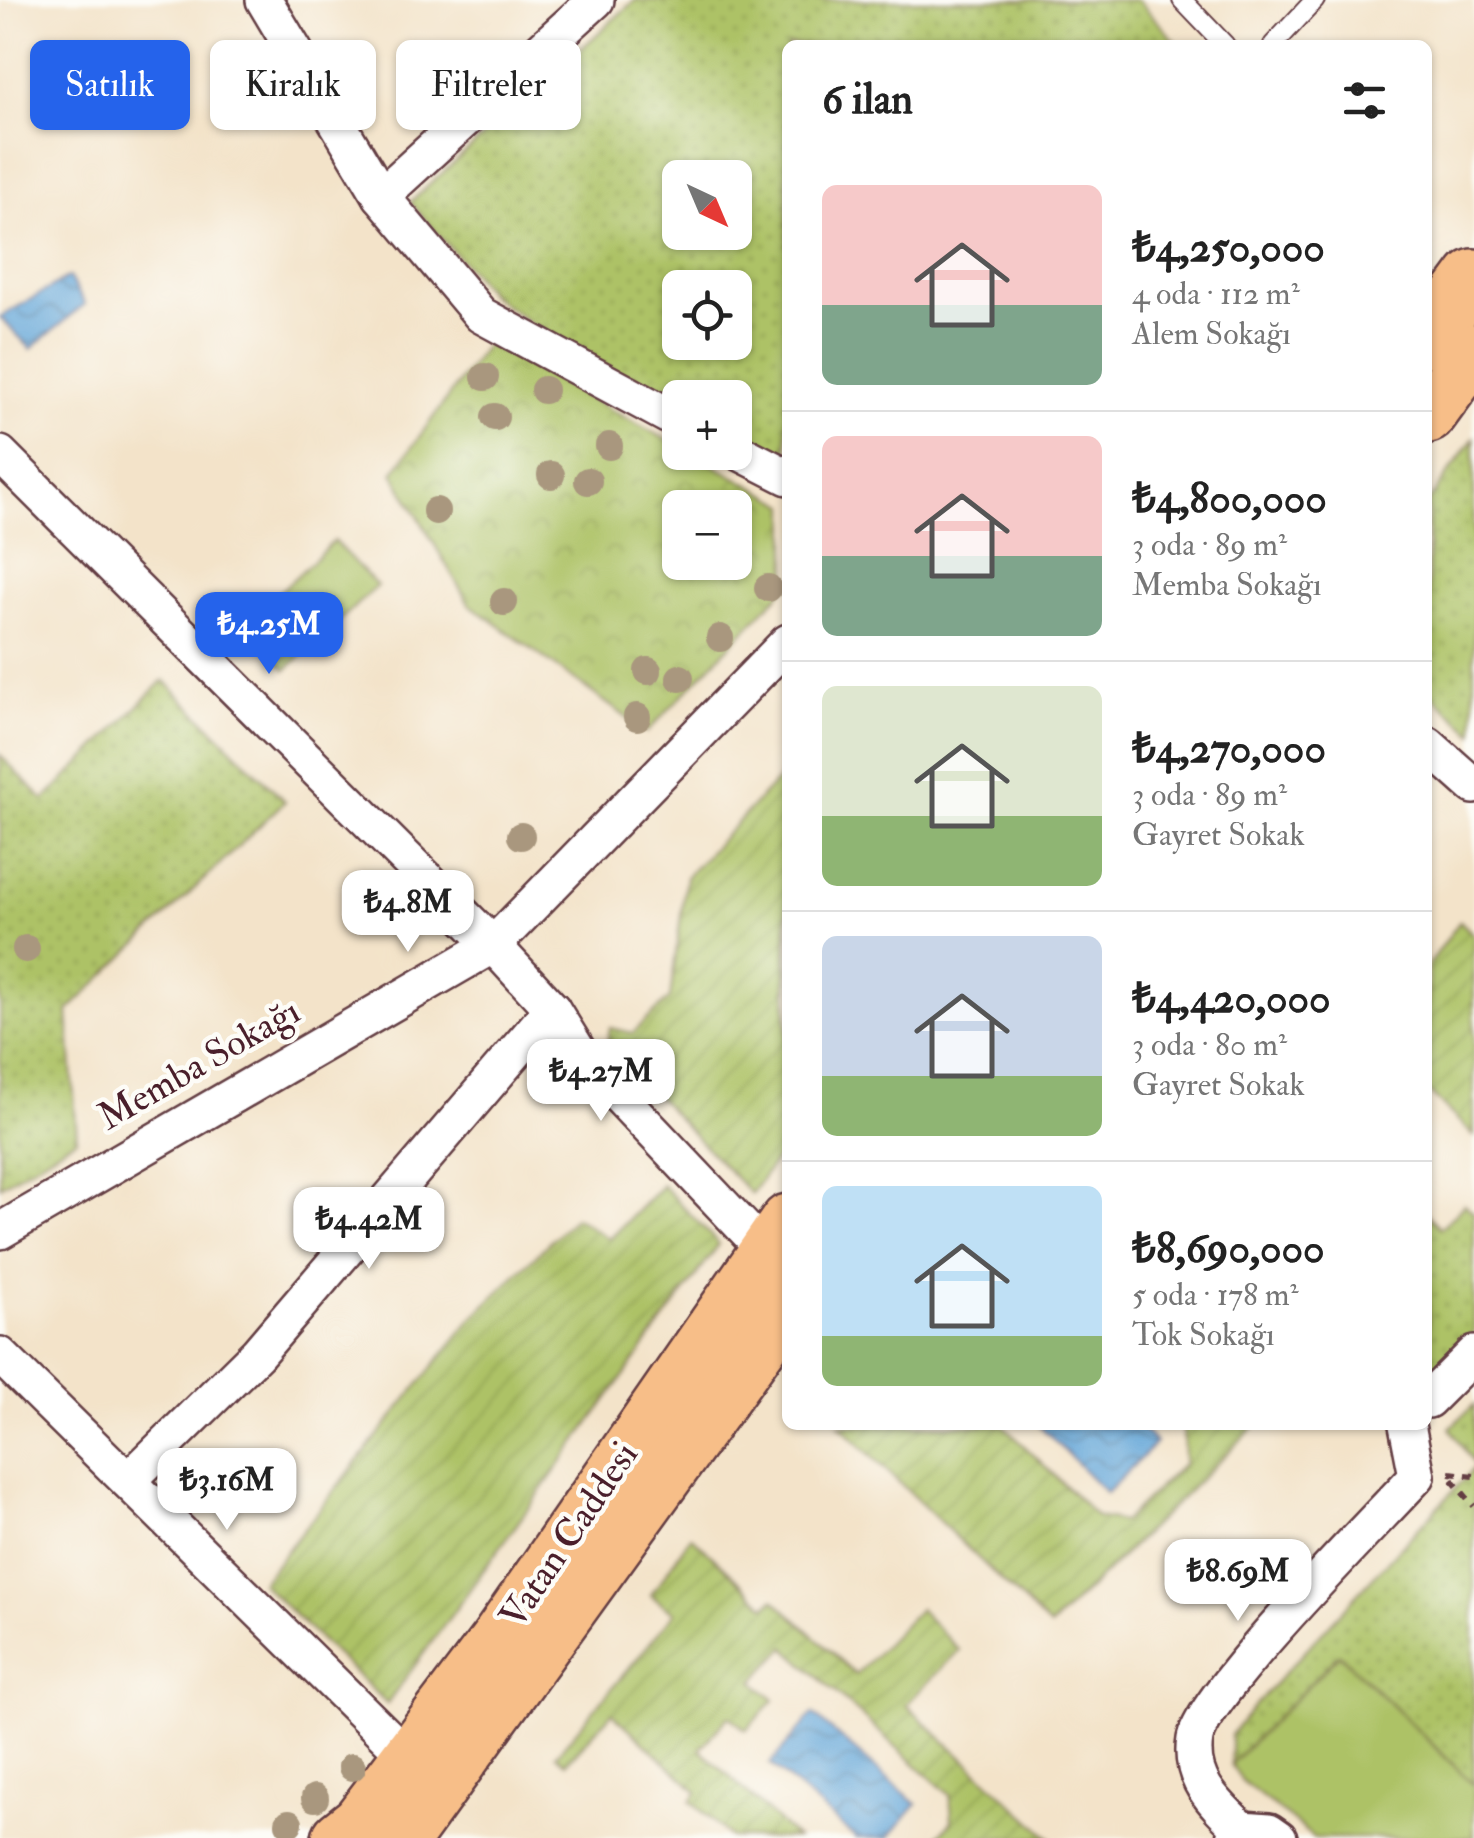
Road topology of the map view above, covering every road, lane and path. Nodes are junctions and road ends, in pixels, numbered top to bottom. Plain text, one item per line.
1 (264, 0) edge
2 (596, 0) edge
3 (1182, 0) edge
4 (1314, 0) edge
5 (1220, 40) edge
6 (1278, 40) edge
7 (380, 196) junction
8 (1474, 277) edge
9 (1432, 334) edge
10 (1474, 352) edge
11 (1432, 409) edge
12 (662, 412) edge
13 (0, 454) edge
14 (752, 459) edge
15 (782, 474) edge
16 (782, 648) edge
17 (1432, 749) edge
18 (1474, 786) edge
19 (493, 945) junction
20 (552, 1009) junction
21 (0, 1231) edge
22 (777, 1237) edge
23 (782, 1313) edge
24 (1474, 1354) edge
25 (0, 1355) edge
26 (1432, 1396) edge
27 (1409, 1430) edge
28 (1446, 1472) dead end
29 (128, 1481) junction
30 (1474, 1506) edge
31 (409, 1758) junction
32 (1238, 1834) edge
33 (340, 1838) edge
34 (403, 1838) edge
35 (1279, 1838) edge

1 - 7 street
2 - 7 street
3 - 5 lane
4 - 6 lane
7 - 12 street
8 - 9 main road
10 - 11 main road
13 - 19 street
14 - 15 street
16 - 19 street, Memba Sokağı
17 - 18 street
19 - 20 street
19 - 21 street, Memba Sokağı
20 - 22 street
20 - 29 street
22 - 31 main road, Vatan Caddesi
23 - 34 main road, Vatan Caddesi
24 - 26 street
25 - 29 street
27 - 32 street
28 - 30 path
29 - 31 street
31 - 33 main road, Vatan Caddesi
32 - 35 street

